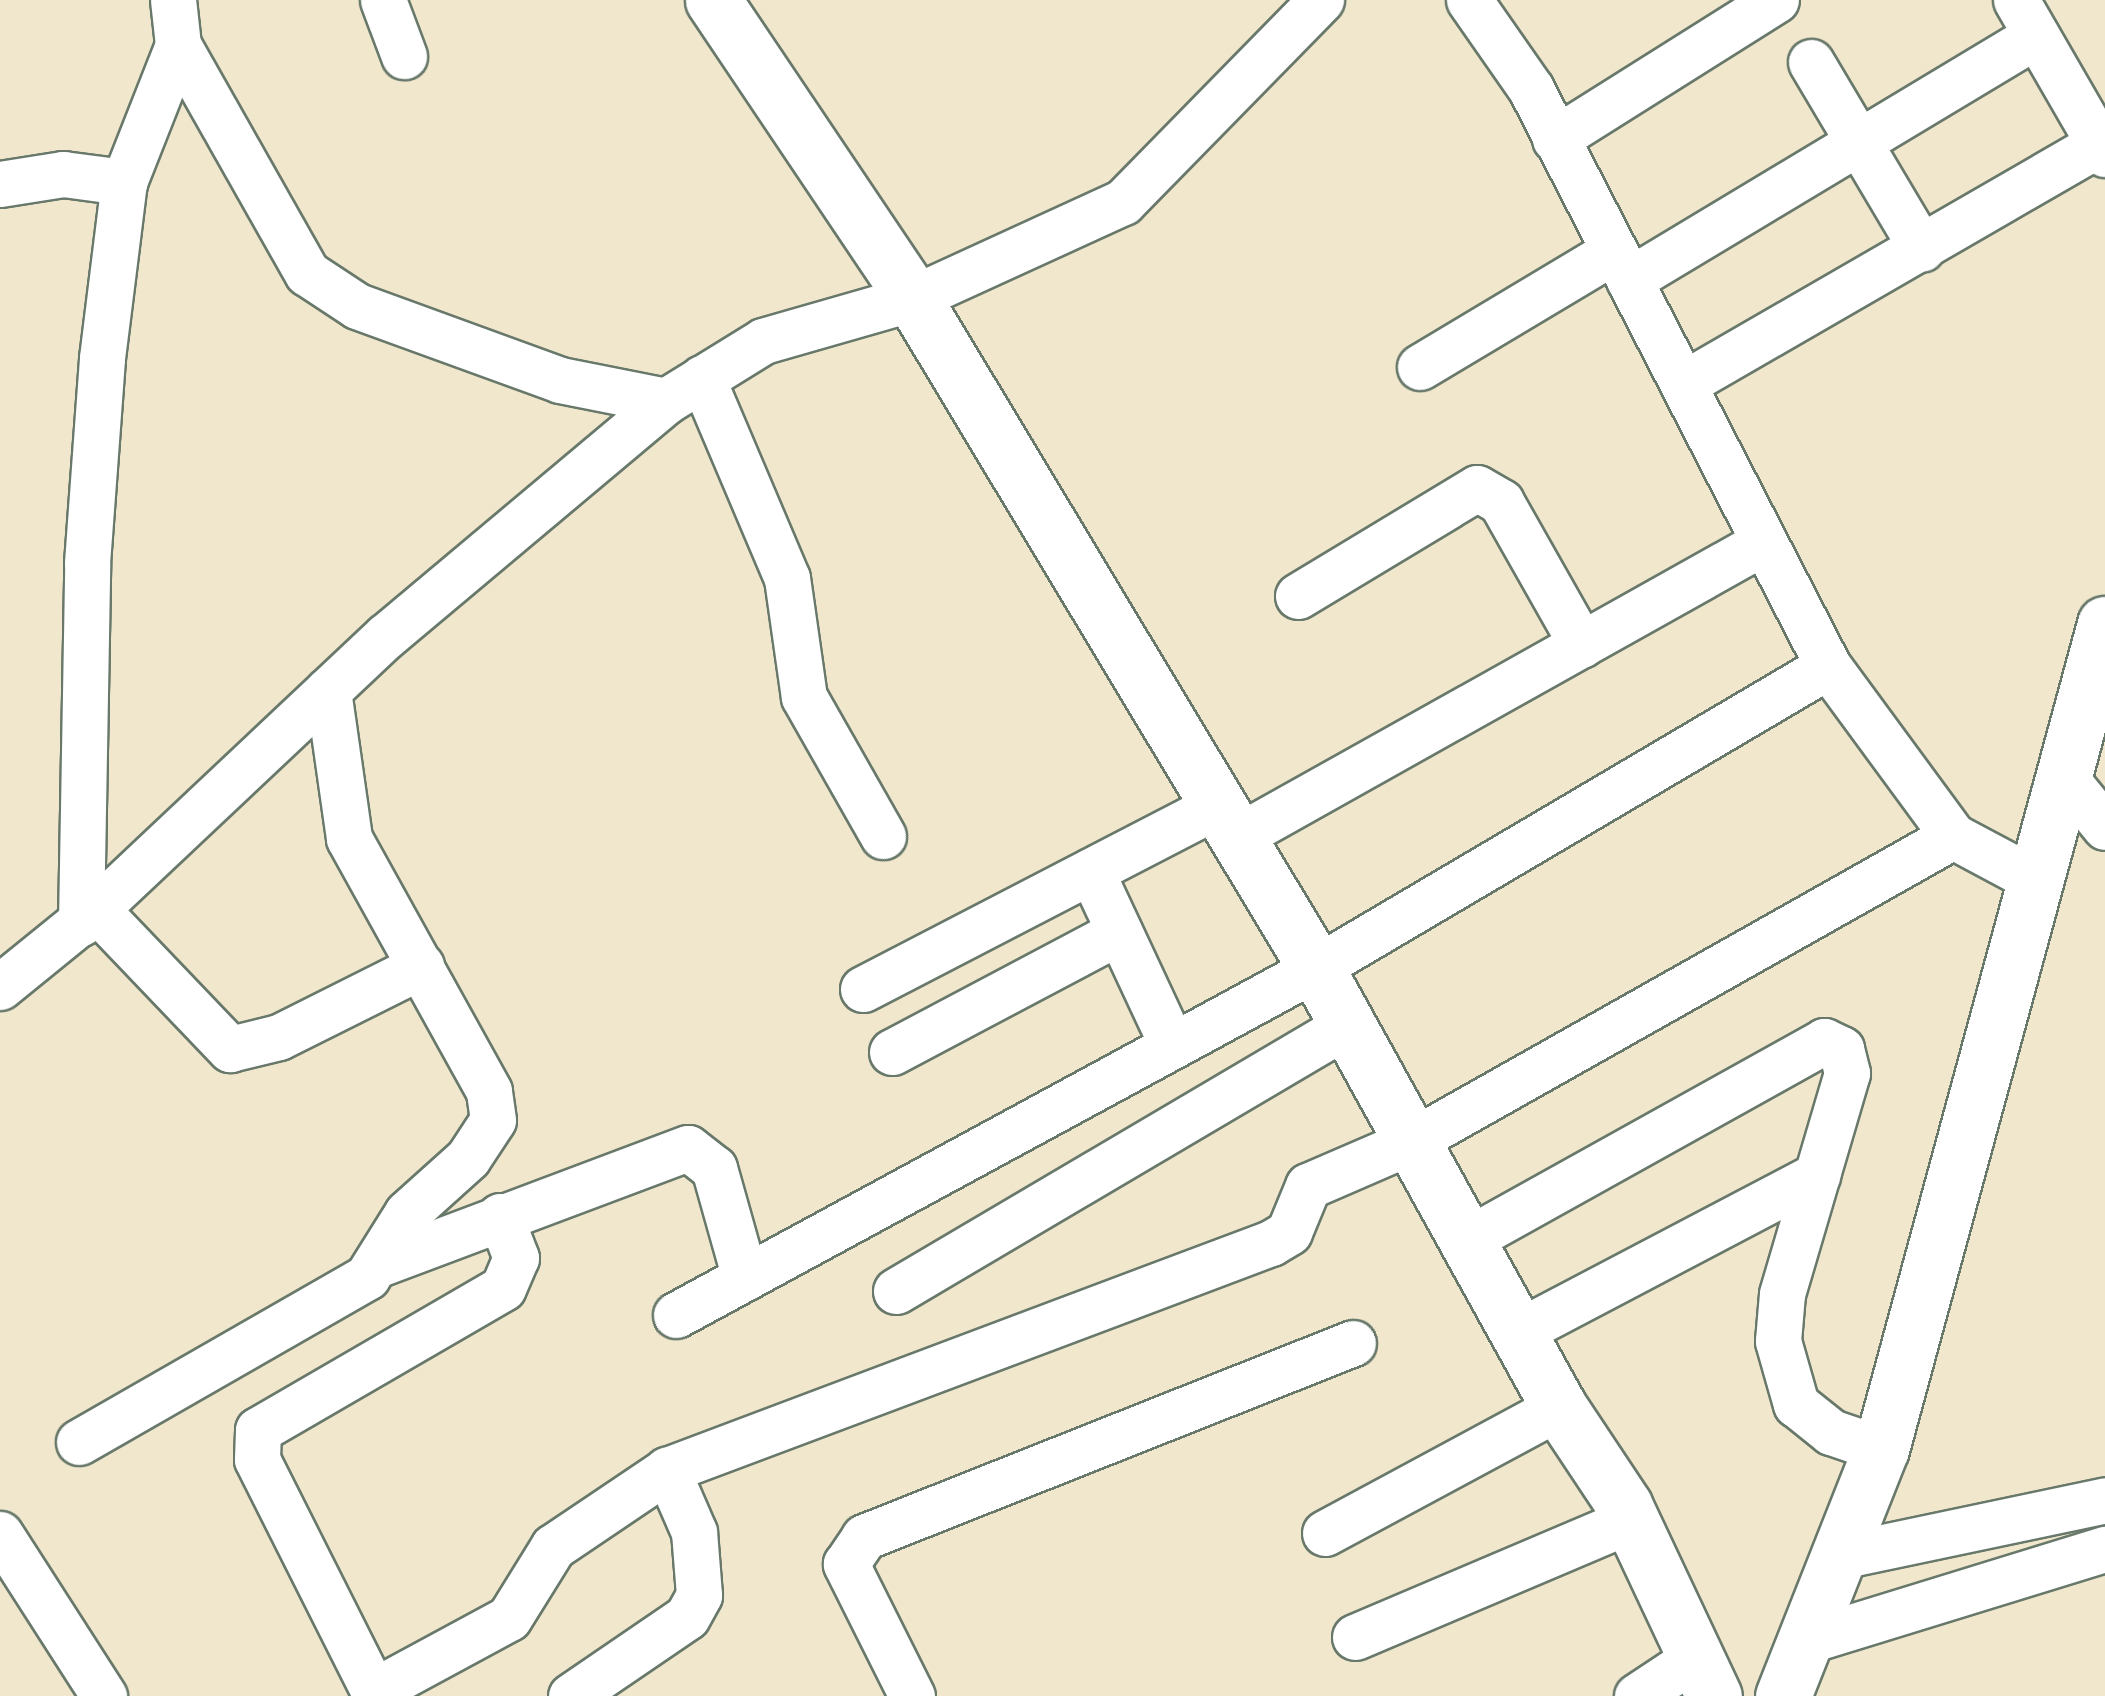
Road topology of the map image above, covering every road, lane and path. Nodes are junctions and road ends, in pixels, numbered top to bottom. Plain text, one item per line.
1 (174, 0) edge
2 (383, 0) edge
3 (713, 0) edge
4 (1321, 0) edge
5 (1469, 0) edge
6 (1776, 0) edge
7 (2026, 18) edge
8 (178, 46) junction
9 (404, 56) dead end
10 (1811, 62) dead end
11 (1555, 139) junction
12 (1860, 144) junction
13 (2102, 149) edge
14 (124, 182) junction
15 (0, 184) edge
16 (1922, 249) junction
17 (1622, 266) junction
18 (913, 298) junction
19 (1420, 367) dead end
20 (1683, 384) junction
21 (684, 390) junction
22 (1764, 542) junction
23 (1298, 596) dead end
24 (2105, 624) edge
25 (1582, 646) junction
26 (1828, 666) junction
27 (328, 690) junction
28 (2066, 778) junction
29 (1228, 821) junction
30 (2105, 827) edge
31 (882, 836) dead end
32 (1952, 836) junction
33 (1091, 871) junction
34 (2039, 882) junction
35 (89, 916) junction
36 (1119, 932) junction
37 (422, 966) junction
38 (1316, 968) junction
39 (0, 987) edge
40 (863, 990) dead end
41 (1347, 1024) junction
42 (1172, 1045) junction
43 (892, 1052) dead end
44 (1412, 1141) junction
45 (1817, 1175) junction
46 (500, 1216) junction
47 (1467, 1240) junction
48 (378, 1264) junction
49 (744, 1278) junction
50 (896, 1291) dead end
51 (676, 1315) dead end
52 (1518, 1332) junction
53 (1353, 1343) dead end
54 (1559, 1407) junction
55 (79, 1442) dead end
56 (1881, 1448) junction
57 (667, 1470) junction
58 (2105, 1500) edge
59 (1631, 1520) junction
60 (1325, 1533) dead end
61 (0, 1534) edge
62 (2105, 1549) edge
63 (1845, 1555) junction
64 (1355, 1637) dead end
65 (1809, 1640) junction
66 (1705, 1677) edge
67 (375, 1694) edge
68 (104, 1696) edge
69 (571, 1696) edge
70 (912, 1696) edge
71 (1638, 1696) edge
72 (1783, 1696) edge

1 - 8 street
2 - 9 street
3 - 18 street
4 - 18 street
5 - 11 street
6 - 11 street
7 - 12 street
7 - 13 street
8 - 14 street
8 - 21 street
10 - 12 street
11 - 17 street
12 - 16 street
12 - 17 street
13 - 16 street
14 - 15 street
14 - 35 street
16 - 20 street
17 - 19 street
17 - 20 street
18 - 21 street
18 - 29 street
20 - 22 street
21 - 27 street
21 - 31 street
22 - 25 street
22 - 26 street
23 - 25 street
24 - 28 street
25 - 29 street
26 - 32 street
26 - 38 street
27 - 35 street
27 - 37 street
28 - 30 street
28 - 34 street
29 - 33 street
29 - 38 street
32 - 34 street
32 - 44 street
33 - 36 street
33 - 40 street
34 - 56 street
35 - 37 street
35 - 39 street
36 - 42 street
36 - 43 street
37 - 48 street
38 - 41 street
38 - 42 street
41 - 44 street
41 - 50 street
42 - 49 street
44 - 47 street
44 - 57 street
45 - 47 street
45 - 52 street
45 - 56 street
46 - 48 street
46 - 49 street
46 - 67 street
47 - 52 street
48 - 55 street
49 - 51 street
52 - 54 street
53 - 70 street
54 - 59 street
54 - 60 street
56 - 63 street
57 - 67 street
57 - 69 street
58 - 63 street
59 - 64 street
59 - 66 street
61 - 68 street
62 - 65 street
63 - 65 street
65 - 72 street
66 - 71 street

